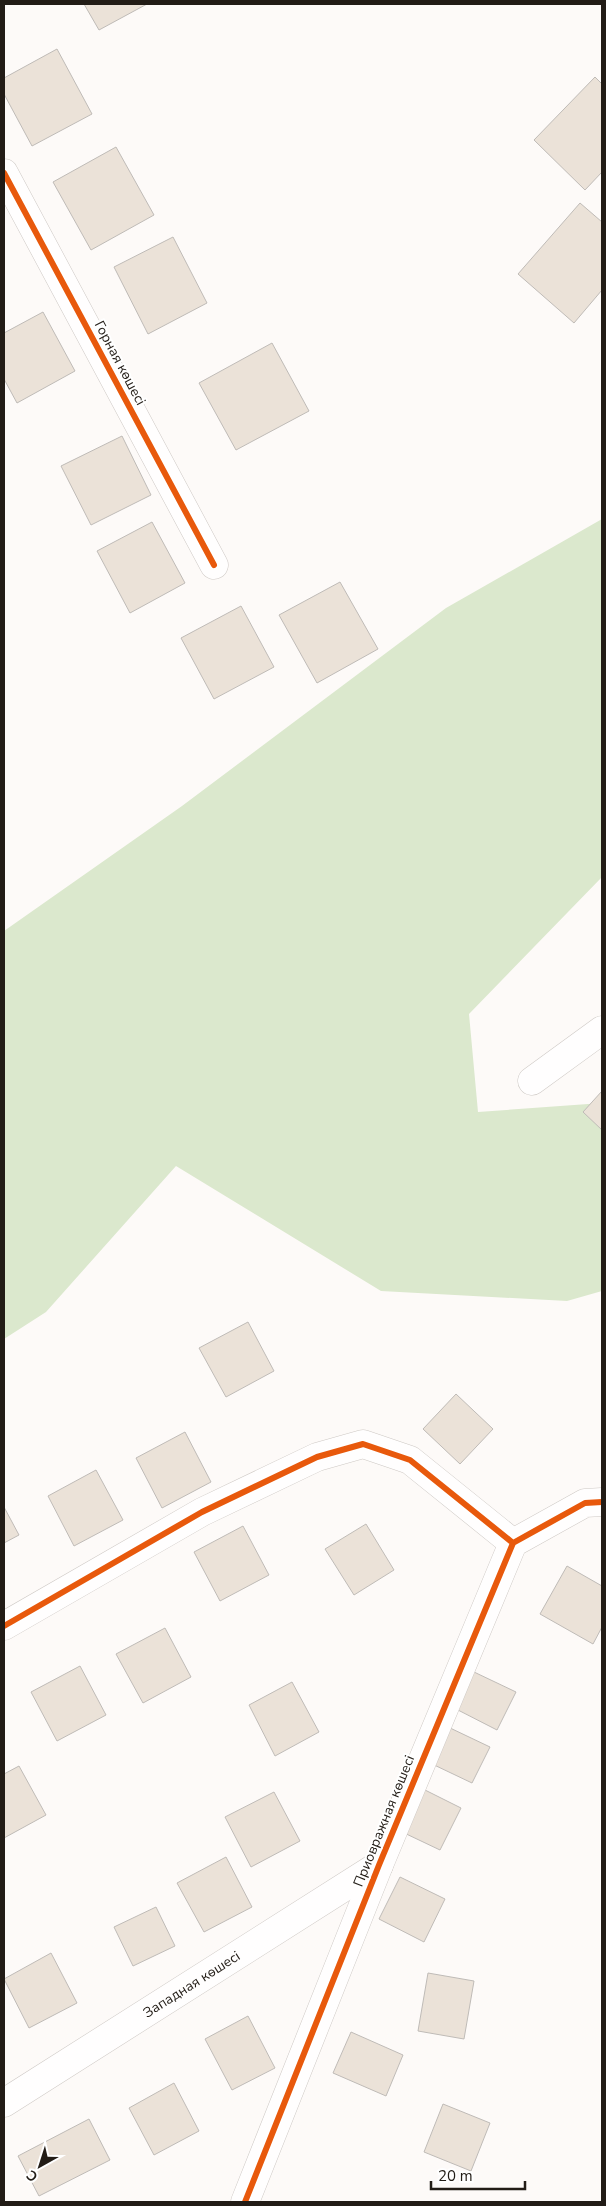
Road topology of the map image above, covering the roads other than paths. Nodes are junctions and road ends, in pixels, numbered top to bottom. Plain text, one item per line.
1 (4, 173) edge
2 (214, 565) dead end
3 (602, 1030) edge
4 (532, 1081) dead end
5 (602, 1502) edge
6 (513, 1543) junction
7 (4, 1626) edge
8 (379, 1865) junction
9 (4, 2102) edge
10 (245, 2202) edge

1 - 2 street, Горная көшесі
3 - 4 street
5 - 6 street
6 - 7 street
6 - 8 street, Приовражная көшесі
8 - 9 street, Западная көшесі
8 - 10 street, Приовражная көшесі

